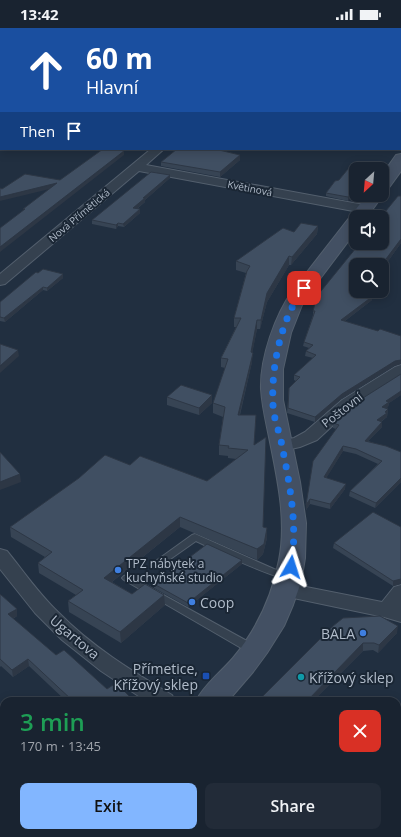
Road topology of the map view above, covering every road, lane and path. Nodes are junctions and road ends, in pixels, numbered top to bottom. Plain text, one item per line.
1 (157, 150) edge
2 (401, 158) edge
3 (136, 167) junction
4 (389, 177) edge
5 (349, 214) edge
6 (349, 230) edge
7 (0, 281) edge
8 (401, 370) edge
9 (282, 446) junction
10 (0, 556) edge
11 (156, 565) dead end
12 (127, 578) dead end
13 (288, 584) junction
14 (401, 592) edge
15 (394, 612) edge
16 (254, 650) junction
17 (158, 697) edge
18 (214, 697) edge

1 - 3 street, Nová Přímětická
2 - 4 main road
3 - 5 street, Květinová
3 - 7 street, Nová Přímětická
6 - 9 main road
8 - 9 street, Poštovní
9 - 13 main road
10 - 17 street, Ugartova
11 - 13 lane
12 - 16 lane
13 - 15 street
13 - 16 main road
14 - 15 street
16 - 18 main road

